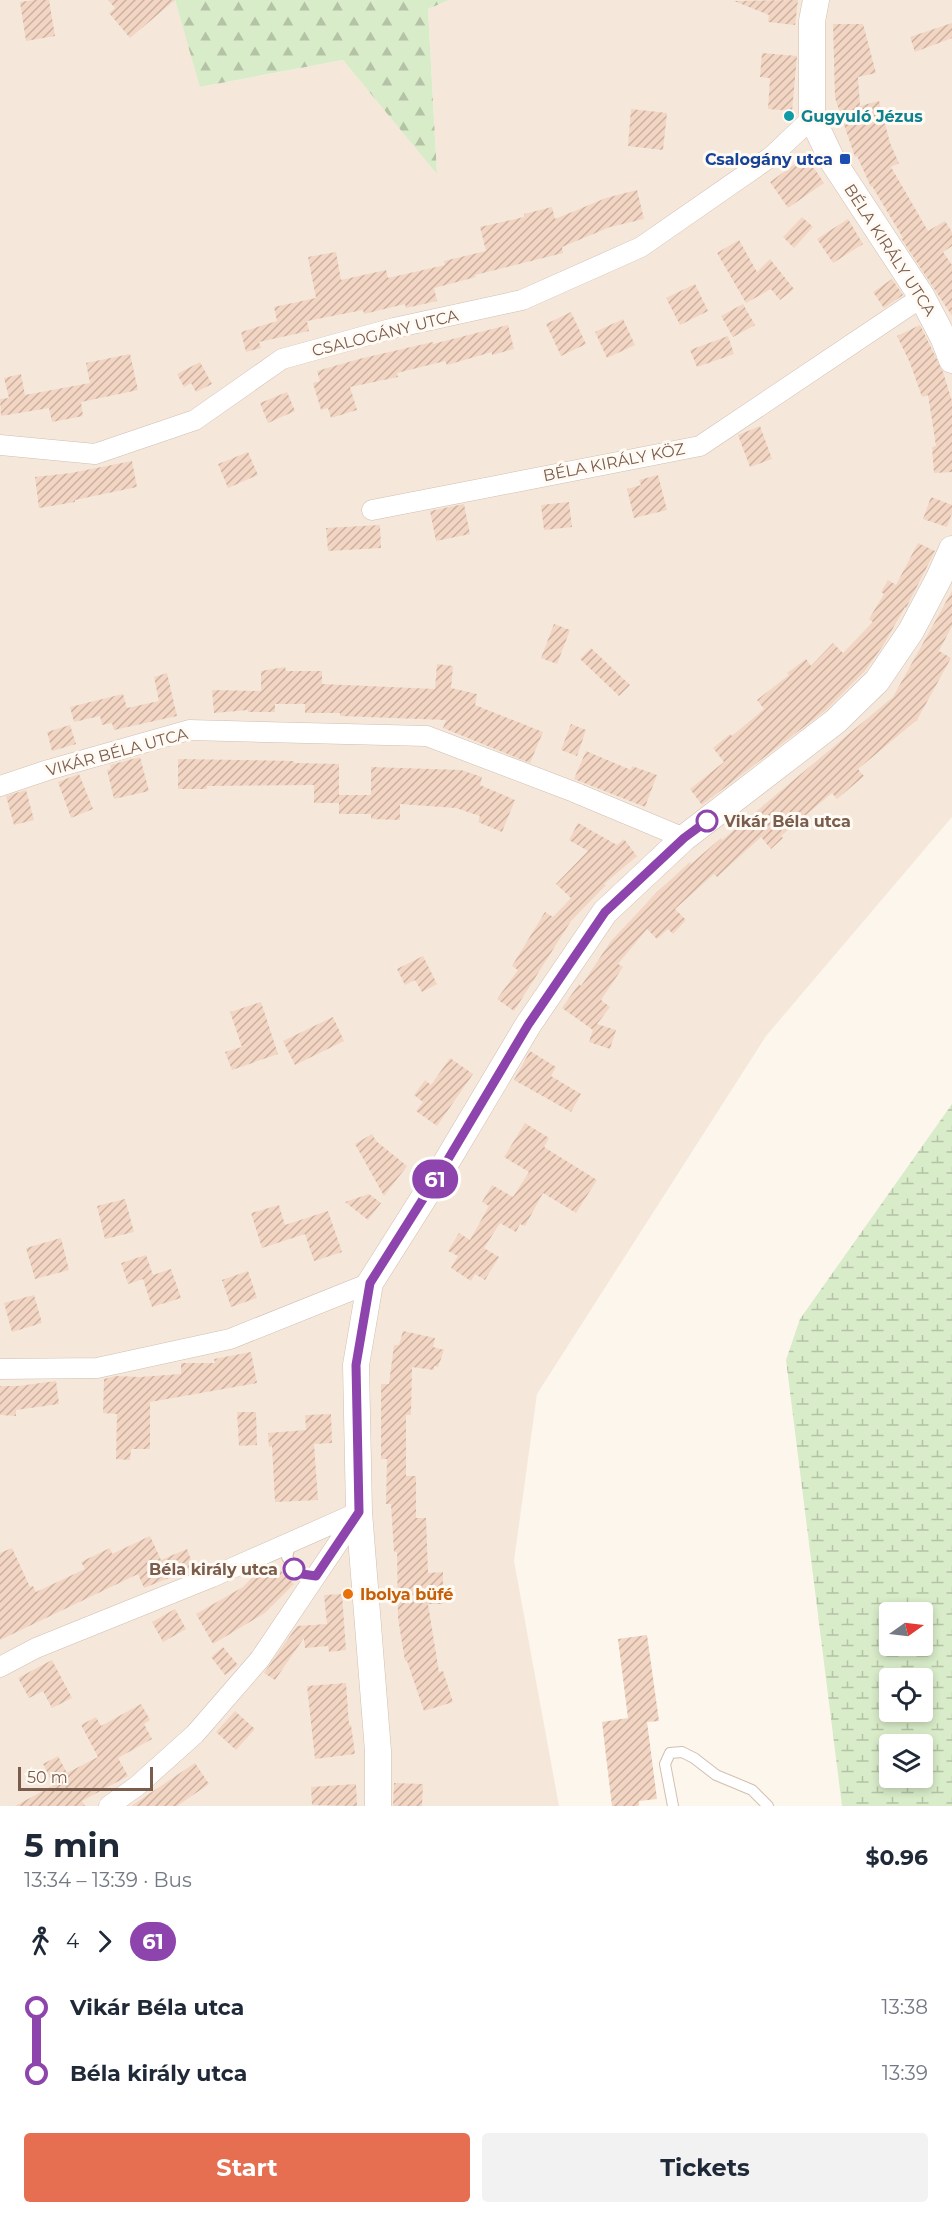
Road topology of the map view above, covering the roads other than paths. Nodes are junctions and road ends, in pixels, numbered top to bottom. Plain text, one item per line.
1 (816, 0) edge
2 (812, 118) junction
3 (922, 297) junction
4 (952, 360) edge
5 (0, 445) edge
6 (372, 510) dead end
7 (952, 549) edge
8 (0, 786) edge
9 (684, 838) junction
10 (370, 1283) junction
11 (0, 1369) edge
12 (359, 1512) junction
13 (291, 1542) junction
14 (316, 1576) junction
15 (0, 1667) edge
16 (109, 1806) edge
17 (378, 1806) edge
18 (673, 1806) edge
19 (768, 1806) edge

1 - 2 street, BÉLA KIRÁLY UTCA
2 - 3 street, BÉLA KIRÁLY UTCA
2 - 5 street, CSALOGÁNY UTCA
3 - 4 street, BÉLA KIRÁLY UTCA
3 - 6 street, BÉLA KIRÁLY KÖZ
7 - 9 street
8 - 9 street, VIKÁR BÉLA UTCA
9 - 10 street
10 - 11 street
10 - 12 street
12 - 13 street
12 - 14 street
12 - 17 street
13 - 14 lane
13 - 15 street
14 - 16 street
18 - 19 lane

